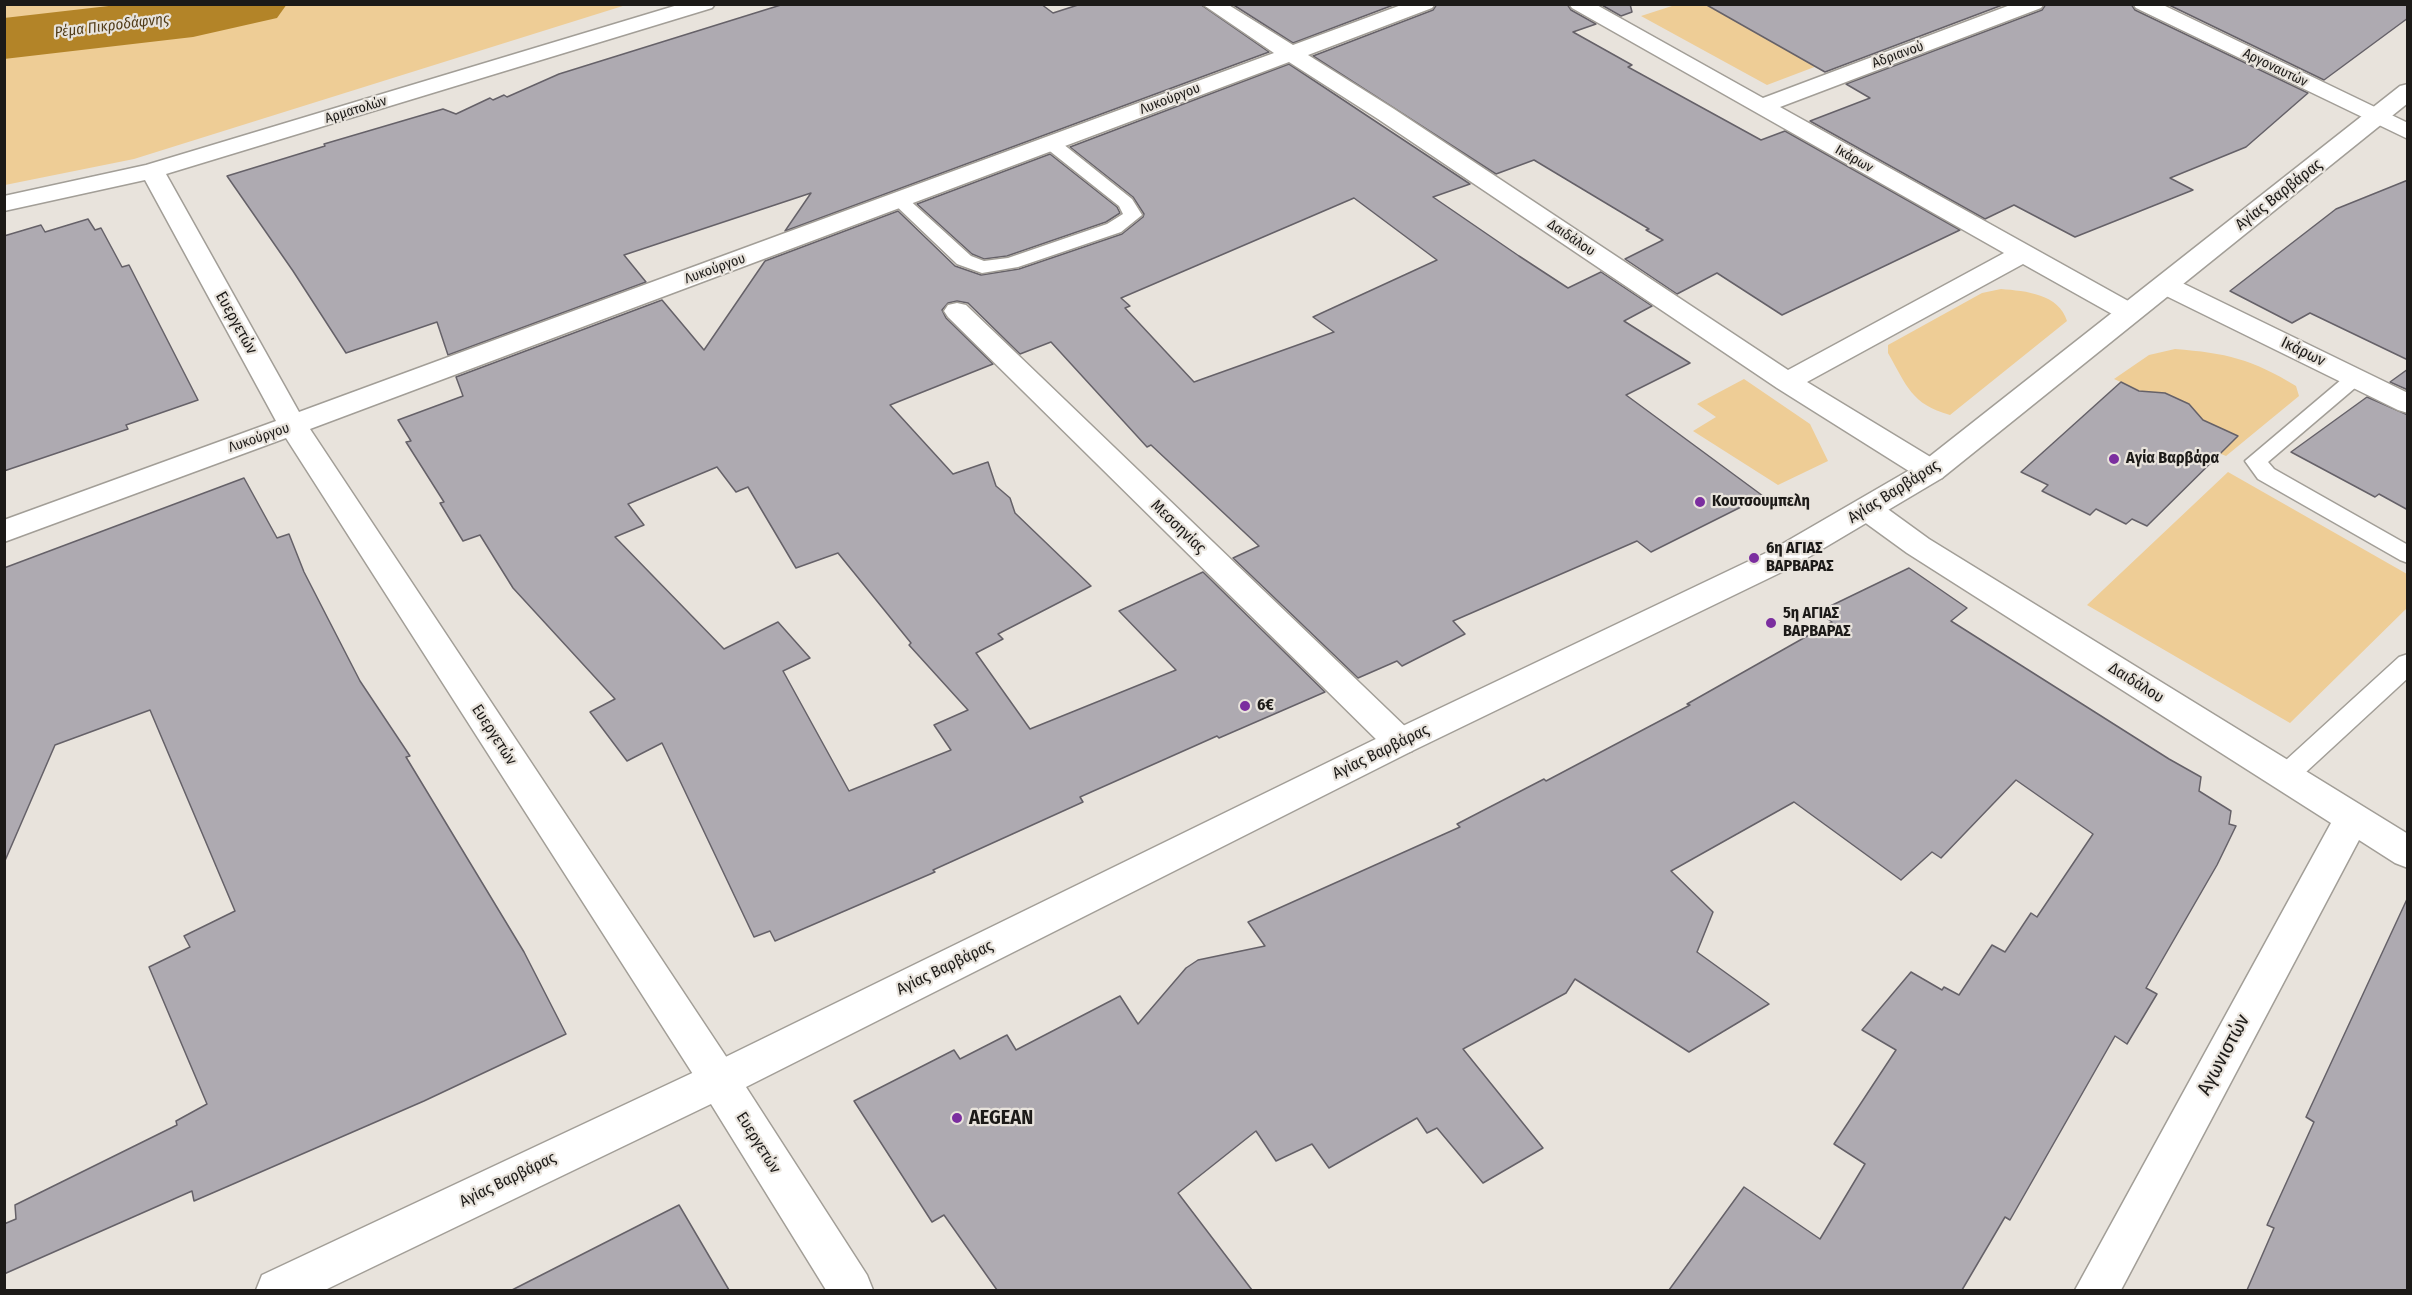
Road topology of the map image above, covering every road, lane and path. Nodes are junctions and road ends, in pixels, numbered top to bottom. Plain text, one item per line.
1 (705, 4) edge
2 (1212, 4) edge
3 (1425, 4) edge
4 (1579, 4) edge
5 (2034, 4) edge
6 (2143, 4) edge
7 (1290, 54) junction
8 (2408, 91) edge
9 (1761, 106) junction
10 (2377, 117) junction
11 (2408, 132) edge
12 (1052, 144) junction
13 (152, 171) junction
14 (899, 200) junction
15 (4, 204) edge
16 (2022, 254) junction
17 (2165, 285) junction
18 (957, 311) dead end
19 (2130, 313) junction
20 (2355, 378) junction
21 (1787, 382) junction
22 (2408, 404) edge
23 (293, 426) junction
24 (1931, 471) junction
25 (1867, 509) junction
26 (4, 532) edge
27 (2408, 555) edge
28 (2408, 663) edge
29 (1400, 742) junction
30 (2284, 777) junction
31 (2352, 819) junction
32 (2408, 853) edge
33 (719, 1080) junction
34 (278, 1290) edge
35 (851, 1290) edge
36 (2097, 1290) edge

1 - 13 street, Αρματολών
2 - 7 street, Δαιδάλου
3 - 7 street, Λυκούργου
4 - 9 street, Ικάρων
5 - 9 street, Αδριανού
6 - 10 street, Αργοναυτών
7 - 12 street, Λυκούργου
7 - 21 street, Δαιδάλου
8 - 10 street, Αγίας Βαρβάρας
9 - 16 street, Ικάρων
10 - 11 street, Αργοναυτών
10 - 17 street, Αγίας Βαρβάρας
12 - 14 street, Λυκούργου
12 - 14 lane
13 - 15 street, Αρματολών
13 - 23 street, Ευεργετών
14 - 23 street, Λυκούργου
16 - 19 street, Ικάρων
16 - 21 street
17 - 19 street, Αγίας Βαρβάρας
17 - 20 street, Ικάρων
18 - 29 street, Μεσσηνίας
19 - 24 street, Αγίας Βαρβάρας
20 - 22 street, Ικάρων
20 - 27 lane
21 - 24 street, Δαιδάλου
23 - 26 street, Λυκούργου
23 - 33 street, Ευεργετών
24 - 25 street, Αγίας Βαρβάρας
25 - 29 street, Αγίας Βαρβάρας
25 - 30 street, Δαιδάλου
28 - 30 lane
29 - 33 street, Αγίας Βαρβάρας
30 - 31 street, Δαιδάλου
31 - 32 street, Δαιδάλου
31 - 36 street, Αγωνιστών
33 - 34 street, Αγίας Βαρβάρας
33 - 35 street, Ευεργετών

